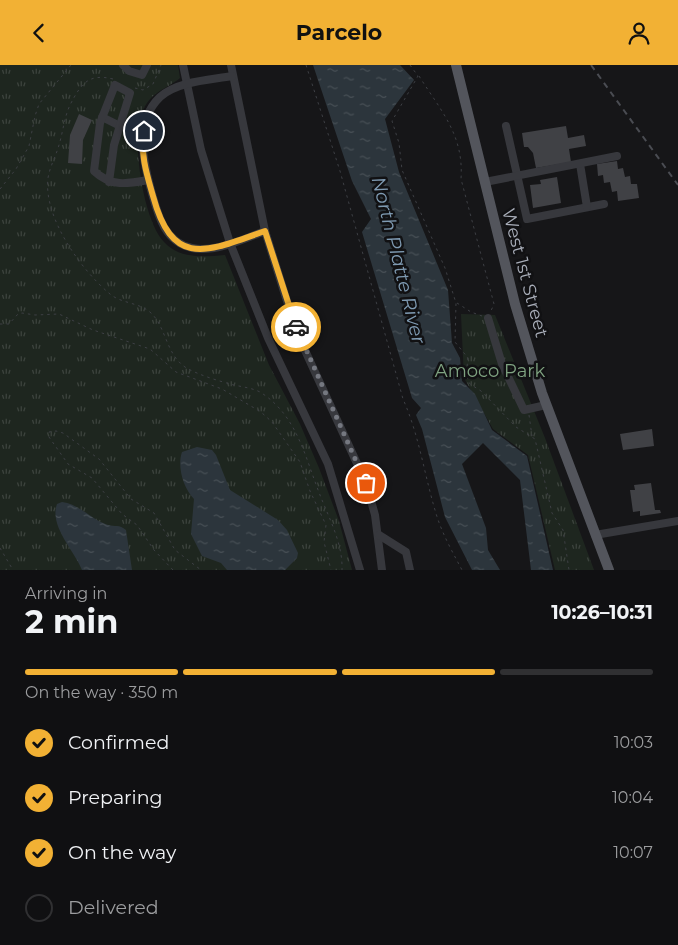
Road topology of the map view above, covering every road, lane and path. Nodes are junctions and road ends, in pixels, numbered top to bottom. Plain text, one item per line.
1 (71, 65) edge
2 (123, 65) edge
3 (147, 65) edge
4 (161, 65) edge
5 (183, 65) edge
6 (231, 65) edge
7 (306, 65) edge
8 (410, 65) edge
9 (456, 65) edge
10 (232, 76) junction
11 (418, 76) junction
12 (116, 80) dead end
13 (128, 84) dead end
14 (186, 85) junction
15 (102, 117) junction
16 (120, 126) junction
17 (506, 126) dead end
18 (144, 131) junction
19 (617, 156) dead end
20 (580, 164) junction
21 (516, 176) junction
22 (148, 180) junction
23 (109, 182) junction
24 (485, 182) junction
25 (0, 189) edge
26 (604, 203) dead end
27 (587, 207) junction
28 (265, 231) junction
29 (230, 243) junction
30 (456, 303) junction
31 (488, 318) junction
32 (0, 324) edge
33 (546, 405) junction
34 (528, 409) junction
35 (532, 437) junction
36 (678, 521) edge
37 (379, 535) junction
38 (595, 535) junction
39 (0, 548) edge
40 (12, 570) edge
41 (173, 570) edge
42 (201, 570) edge
43 (331, 570) edge
44 (342, 570) edge
45 (360, 570) edge
46 (382, 570) edge
47 (410, 570) edge
48 (462, 570) edge
49 (569, 570) edge
50 (609, 570) edge

1 - 25 path
2 - 3 street
4 - 13 path
5 - 14 street
6 - 10 street
7 - 48 path
8 - 11 path
9 - 24 main road, West 1st Street
10 - 14 street
10 - 28 street
11 - 30 path
11 - 31 path
12 - 44 path
14 - 18 street
14 - 29 street
15 - 16 street
15 - 16 street
15 - 23 street
16 - 18 street
16 - 23 street
17 - 21 street
18 - 22 street
19 - 20 street
20 - 21 street
20 - 27 street
21 - 24 street
21 - 27 street
22 - 23 street
22 - 29 street
24 - 33 main road, West 1st Street
26 - 27 street
28 - 29 street
28 - 37 street
29 - 45 street
30 - 31 path
30 - 35 path
31 - 34 street
32 - 43 path
33 - 34 street
33 - 38 main road, West 1st Street
34 - 35 path
35 - 49 path
36 - 38 street
37 - 46 street
37 - 47 street
38 - 50 main road, West 1st Street
39 - 40 path
41 - 42 path

